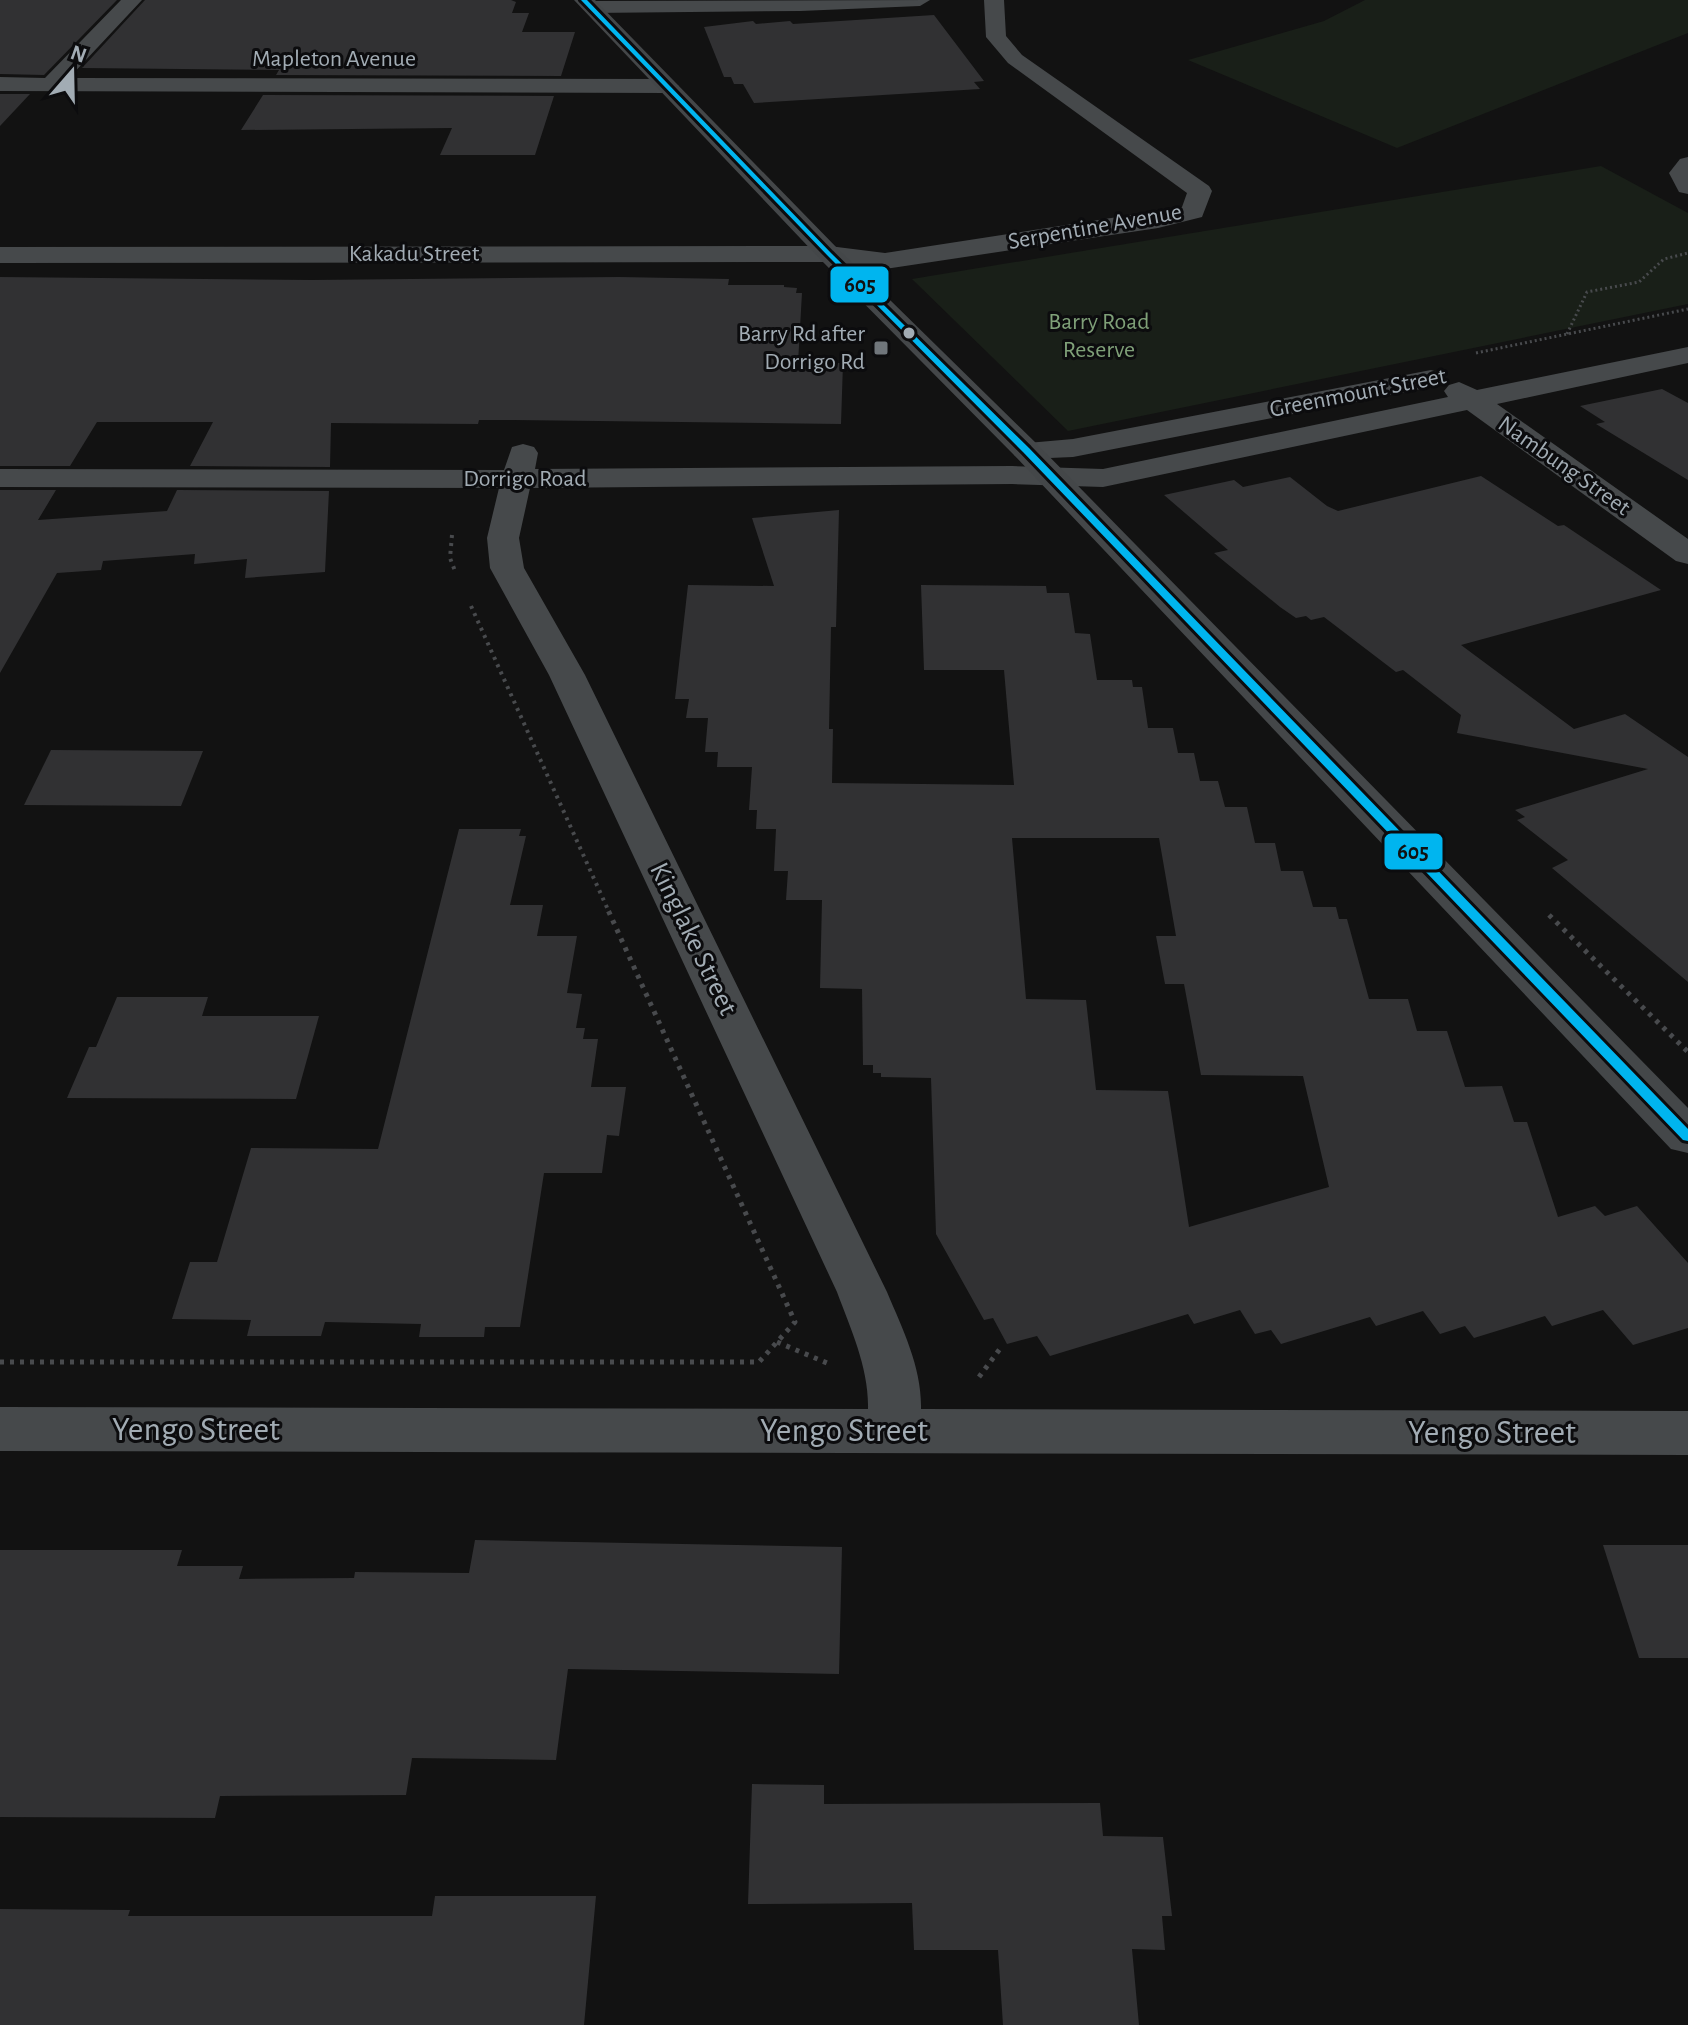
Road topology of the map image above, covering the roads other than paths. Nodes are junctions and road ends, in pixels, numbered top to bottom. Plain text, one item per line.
1 (132, 0) edge
2 (920, 0) edge
3 (994, 0) edge
4 (587, 3) edge
5 (0, 84) edge
6 (51, 84) junction
7 (668, 86) junction
8 (1688, 164) edge
9 (1688, 187) edge
10 (829, 254) junction
11 (0, 255) edge
12 (1688, 355) edge
13 (1472, 375) junction
14 (1441, 378) joint
15 (601, 449) dead end
16 (1026, 450) junction
17 (522, 457) junction
18 (1049, 476) junction
19 (0, 478) edge
20 (1688, 554) edge
21 (1688, 1137) edge
22 (0, 1429) edge
23 (894, 1432) junction
24 (1688, 1433) edge

1 - 6 street
2 - 4 street
3 - 10 street, Serpentine Avenue
4 - 7 street
5 - 6 street, Mapleton Avenue
6 - 7 street, Mapleton Avenue
7 - 10 street
8 - 9 street
10 - 11 street, Kakadu Street
10 - 16 street
12 - 13 street, Greenmount Street
13 - 14 street, Nambung Street
13 - 18 street, Greenmount Street
13 - 20 street, Nambung Street
14 - 16 street, Greenmount Street
15 - 16 street, Dorrigo Road
16 - 18 street
17 - 18 street, Dorrigo Road
17 - 19 street, Dorrigo Road
17 - 23 street, Kinglake Street
18 - 21 street
22 - 23 street, Yengo Street
23 - 24 street, Yengo Street

